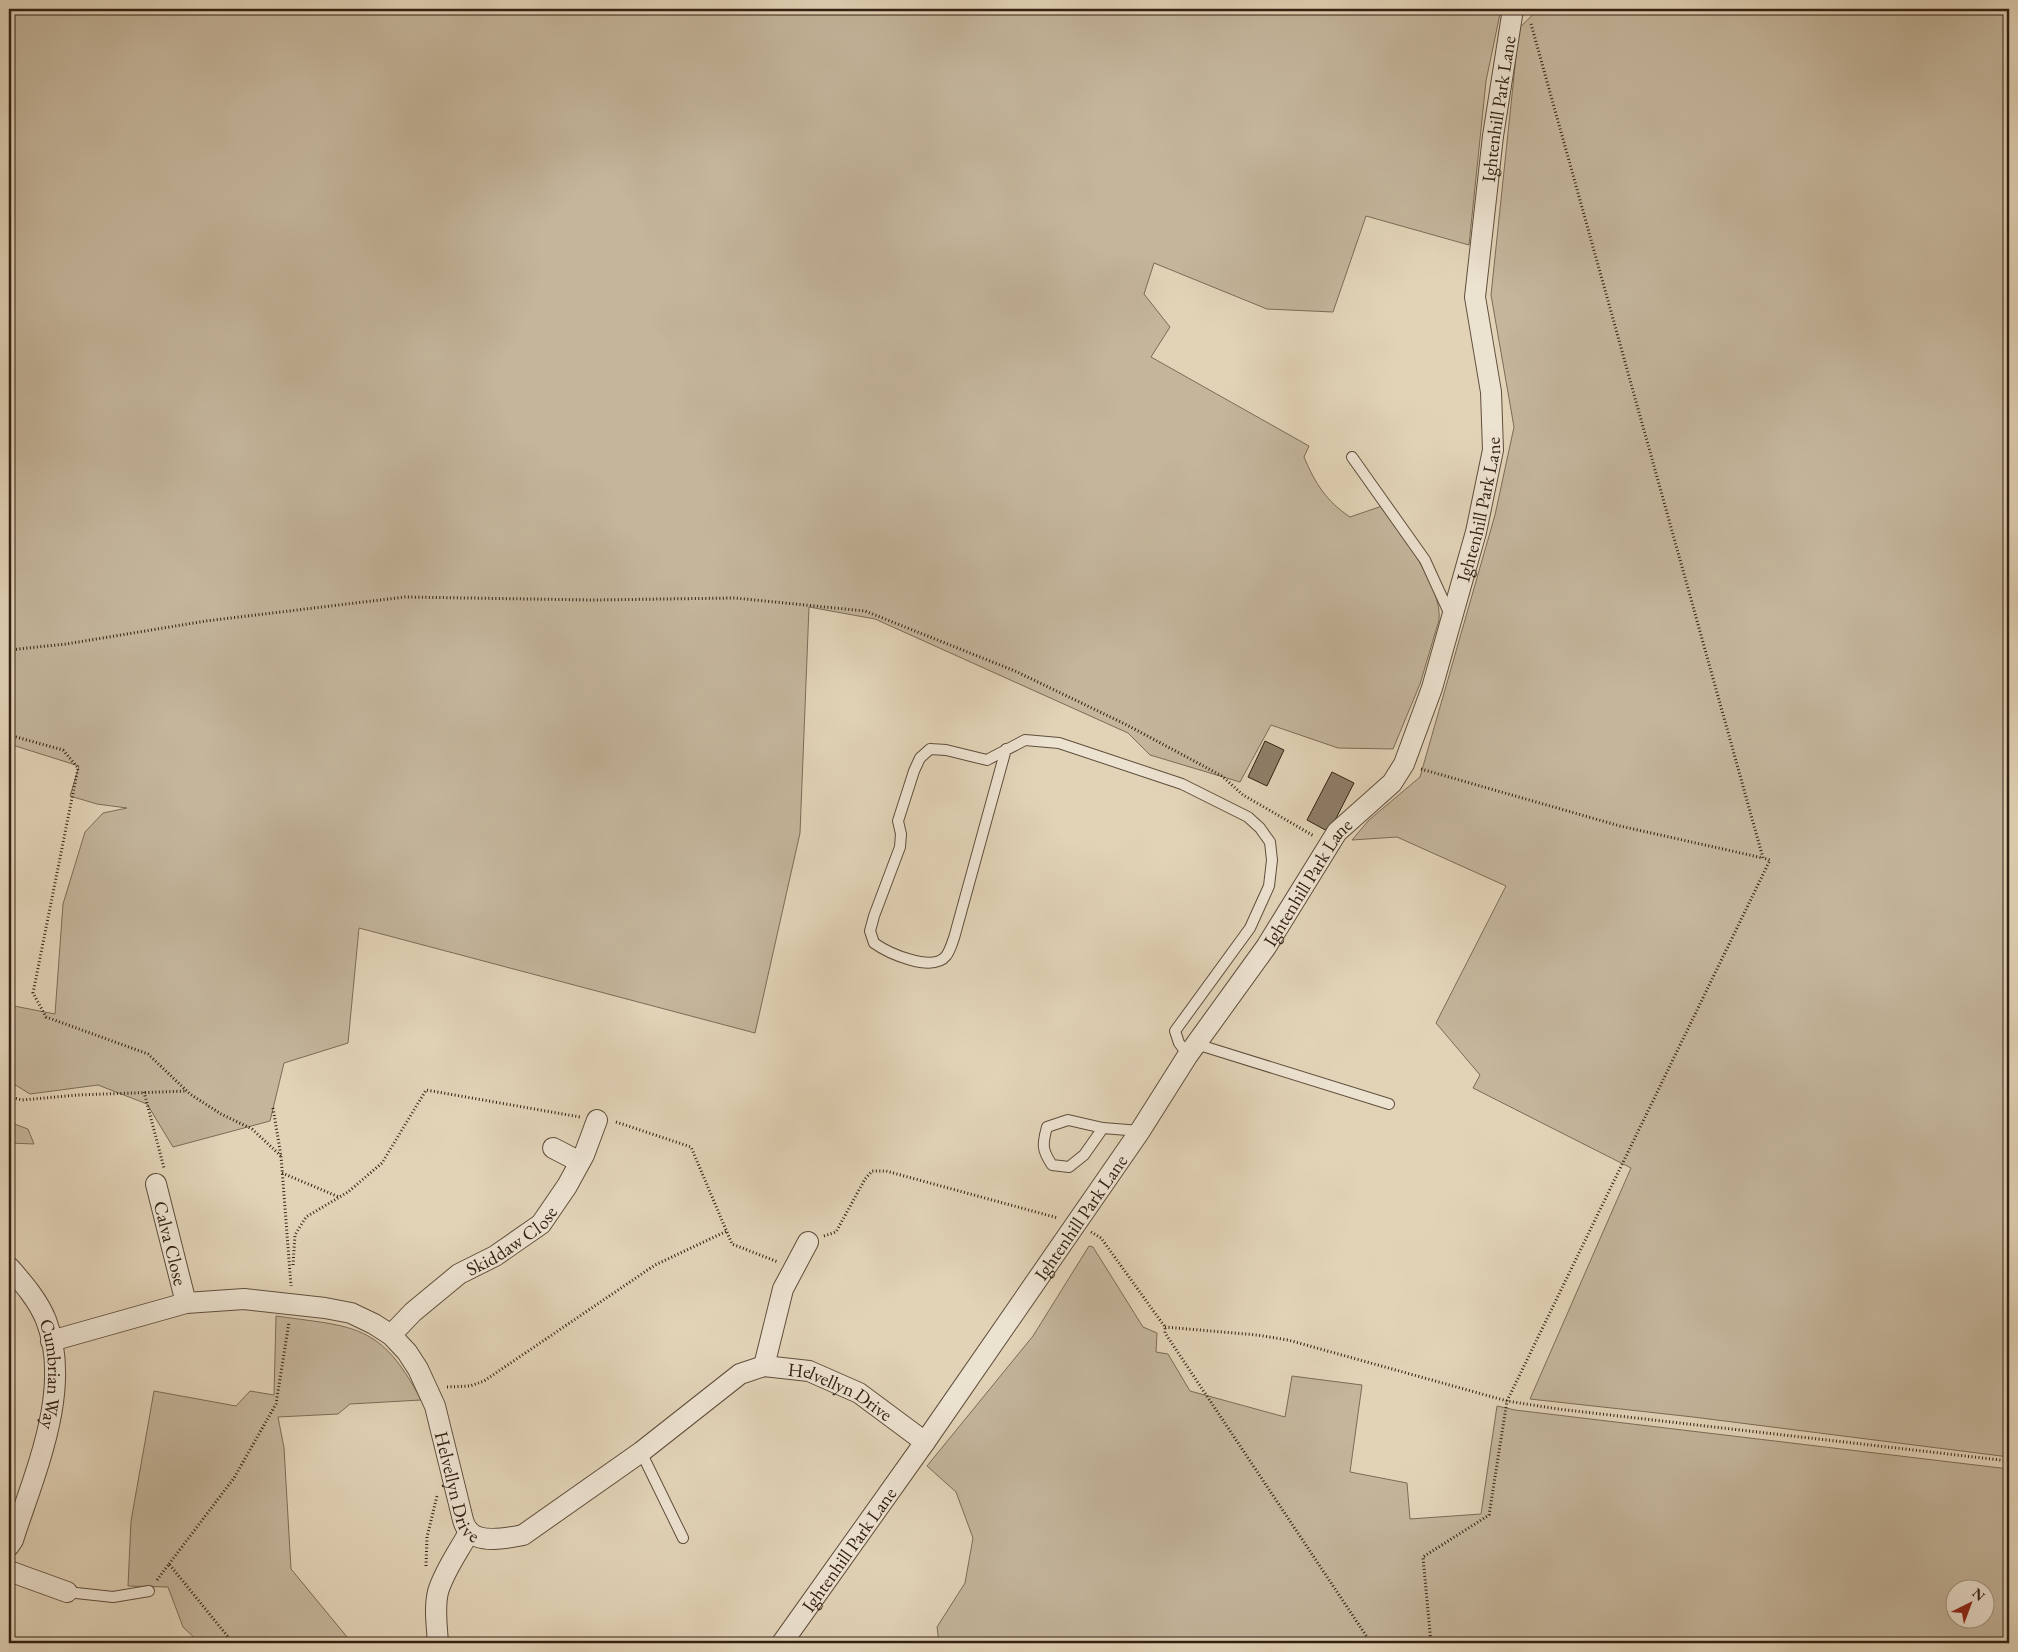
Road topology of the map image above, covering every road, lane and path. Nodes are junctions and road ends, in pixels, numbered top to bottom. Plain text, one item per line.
1 (1521, 14) edge
2 (1352, 457) dead end
3 (1451, 618) junction
4 (9, 650) edge
5 (9, 735) edge
6 (1006, 749) junction
7 (1404, 764) junction
8 (1330, 845) junction
9 (1763, 858) junction
10 (1192, 1050) junction
11 (187, 1091) junction
12 (144, 1092) junction
13 (9, 1097) edge
14 (1388, 1104) dead end
15 (273, 1108) dead end
16 (597, 1120) junction
17 (1103, 1128) junction
18 (1140, 1131) junction
19 (552, 1148) dead end
20 (281, 1156) junction
21 (580, 1162) junction
22 (282, 1173) junction
23 (153, 1192) joint
24 (339, 1197) junction
25 (1075, 1222) junction
26 (727, 1231) junction
27 (808, 1242) joint
28 (293, 1265) dead end
29 (9, 1267) edge
30 (794, 1269) junction
31 (186, 1302) junction
32 (292, 1305) junction
33 (1165, 1327) junction
34 (391, 1335) junction
35 (52, 1341) junction
36 (764, 1366) junction
37 (428, 1389) junction
38 (1507, 1401) junction
39 (925, 1442) junction
40 (641, 1452) junction
41 (2009, 1461) edge
42 (439, 1491) dead end
43 (469, 1532) junction
44 (683, 1538) dead end
45 (9, 1546) edge
46 (169, 1564) junction
47 (426, 1571) dead end
48 (9, 1572) edge
49 (149, 1591) joint
50 (67, 1592) joint
51 (233, 1643) edge
52 (438, 1643) edge
53 (782, 1643) edge
54 (1371, 1643) edge
55 (1431, 1643) edge

1 - 3 street, Ightenhill Park Lane
1 - 9 path
2 - 3 lane
3 - 7 street, Ightenhill Park Lane
4 - 8 path
5 - 11 path
6 - 6 lane
6 - 10 lane
7 - 8 street, Ightenhill Park Lane
7 - 9 path
8 - 10 street, Ightenhill Park Lane
9 - 38 path
10 - 14 lane
10 - 18 street, Ightenhill Park Lane
11 - 12 path
11 - 20 path
12 - 13 path
12 - 23 path
15 - 20 path
16 - 21 street, Skiddaw Close
16 - 24 path
16 - 26 path
17 - 17 lane
17 - 18 lane
18 - 25 street, Ightenhill Park Lane
19 - 21 street
20 - 22 path
21 - 34 street, Skiddaw Close
22 - 24 path
22 - 32 path
23 - 31 street, Calva Close
24 - 28 path
25 - 27 path
25 - 33 path
25 - 39 street, Ightenhill Park Lane
26 - 30 path
26 - 37 path
27 - 30 street
29 - 35 street, Cumbrian Way
30 - 36 street
31 - 32 street, Helvellyn Drive
31 - 35 street, Helvellyn Drive
32 - 34 street, Helvellyn Drive
32 - 46 path
33 - 38 path
33 - 54 path
34 - 37 street, Helvellyn Drive
35 - 45 street, Cumbrian Way
36 - 39 street, Helvellyn Drive
36 - 40 street, Helvellyn Drive
37 - 43 street, Helvellyn Drive
38 - 41 path
38 - 55 path
39 - 53 street, Ightenhill Park Lane
40 - 43 street, Helvellyn Drive
40 - 44 lane
42 - 47 path
43 - 52 street
46 - 49 path
46 - 51 path
48 - 50 street
49 - 50 lane

